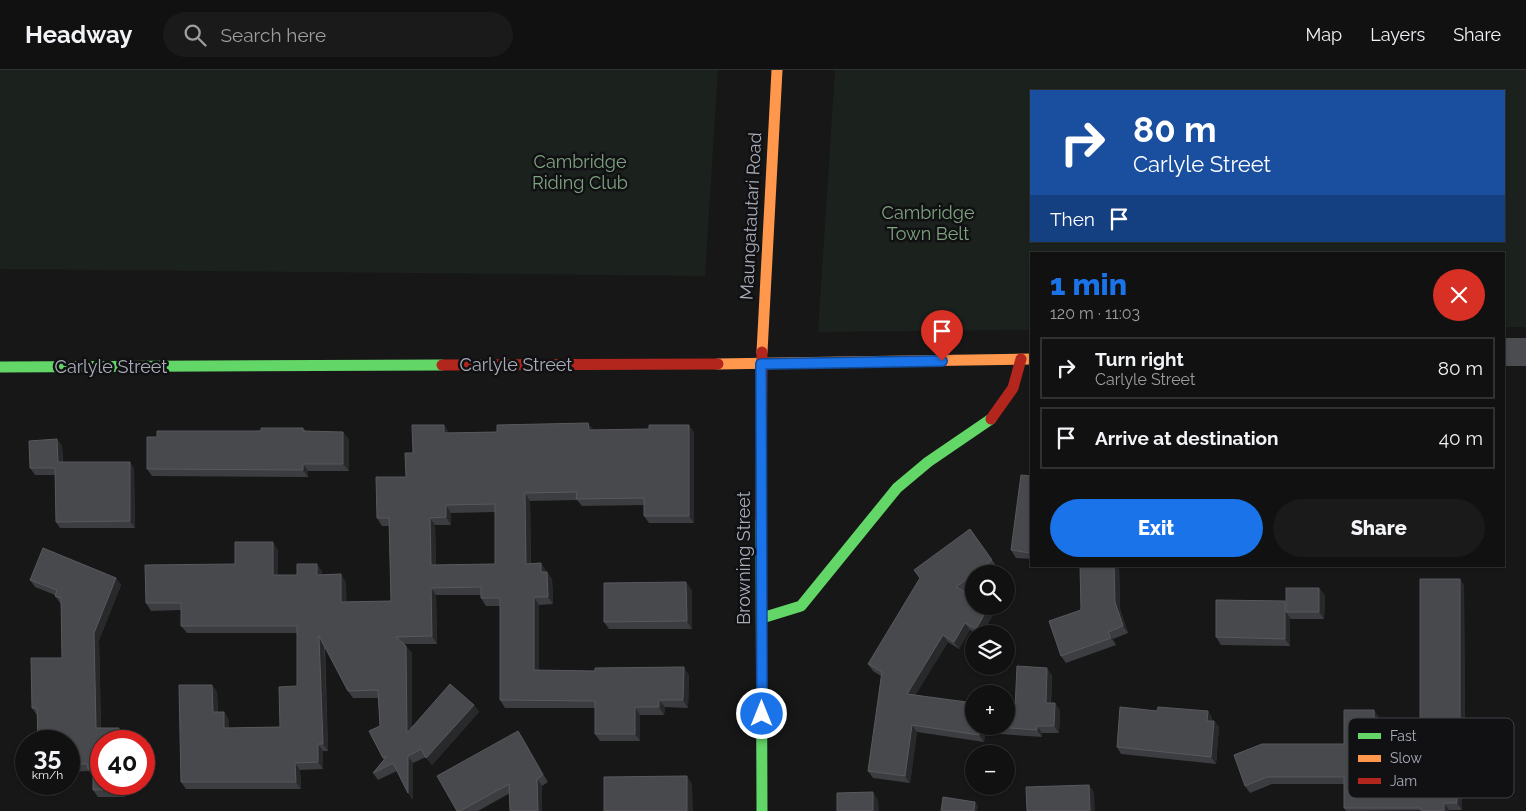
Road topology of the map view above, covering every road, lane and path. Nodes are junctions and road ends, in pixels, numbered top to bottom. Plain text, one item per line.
1 (777, 70) edge
2 (1505, 352) edge
3 (1526, 352) edge
4 (1026, 359) edge
5 (761, 364) junction
6 (0, 367) edge
7 (762, 618) junction
8 (762, 811) edge

1 - 5 street, Maungatautari Road
2 - 3 street
4 - 5 street, Carlyle Street
4 - 7 street
5 - 6 street, Carlyle Street
5 - 7 street, Browning Street
7 - 8 street, Browning Street

